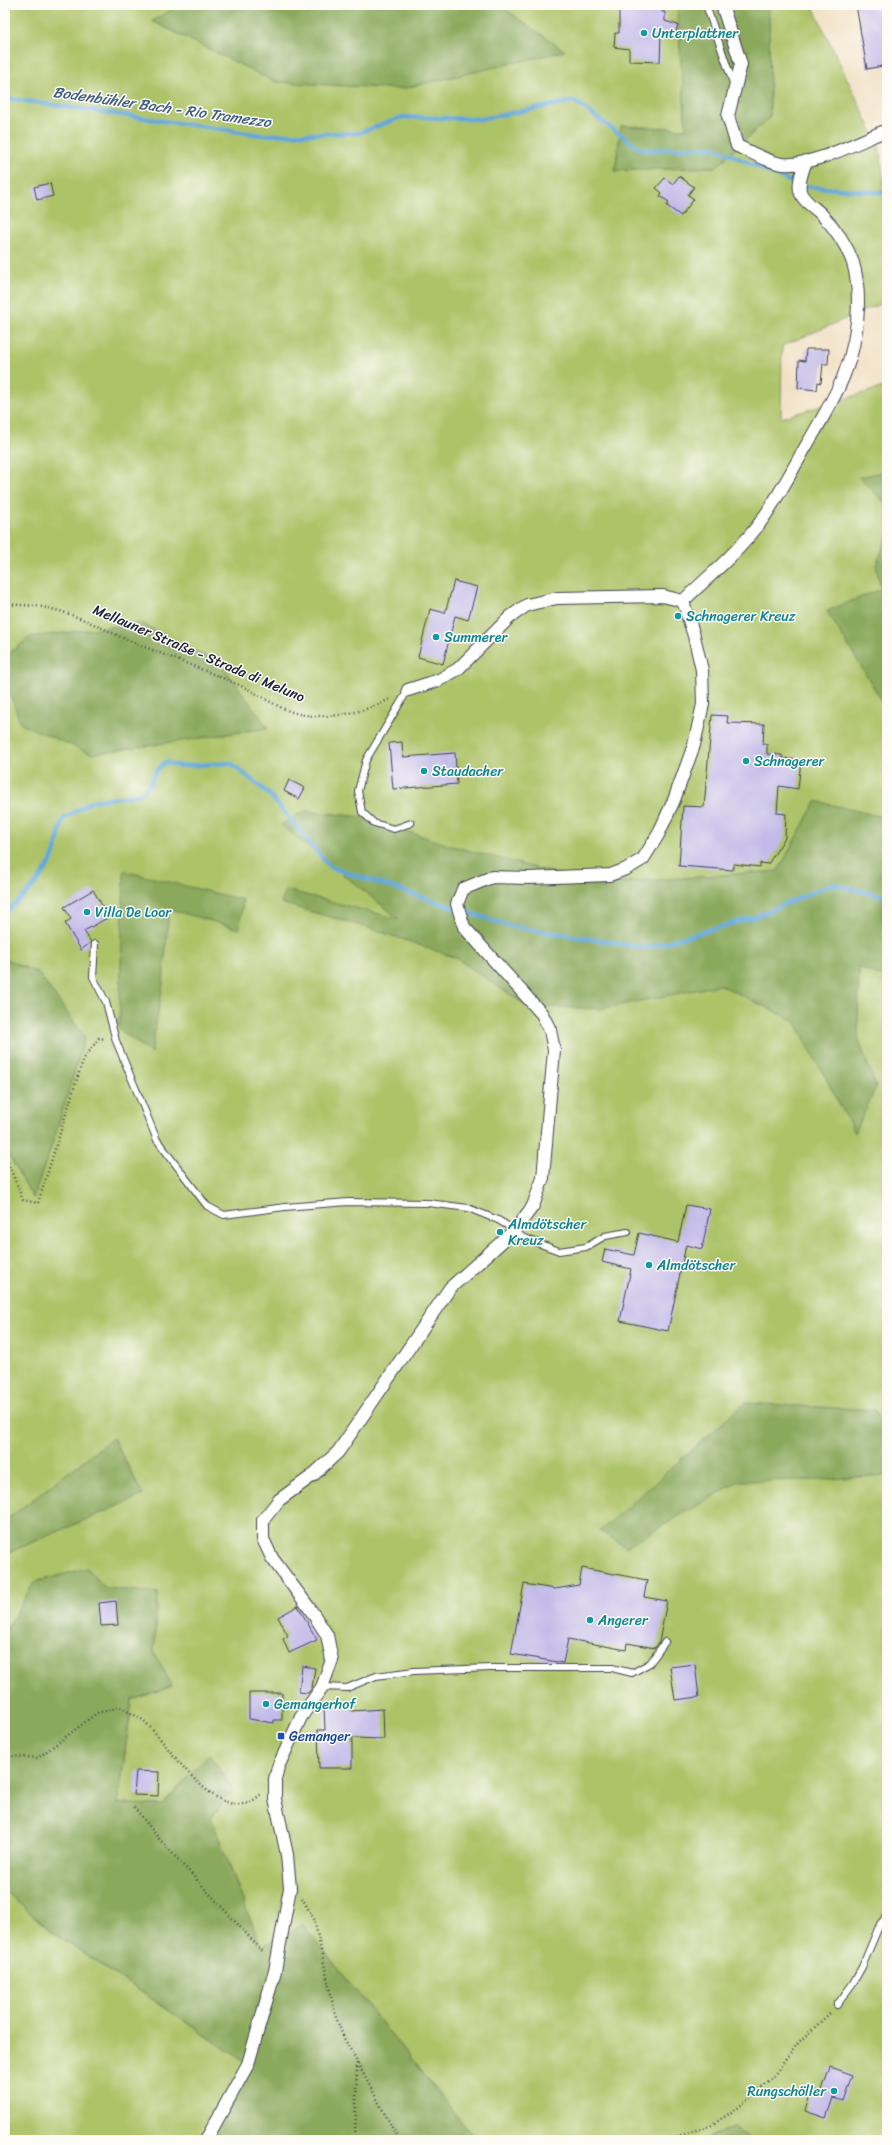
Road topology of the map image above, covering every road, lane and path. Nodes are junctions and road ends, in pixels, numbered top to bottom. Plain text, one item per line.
1 (706, 5) edge
2 (722, 5) edge
3 (734, 88) junction
4 (887, 130) edge
5 (806, 162) junction
6 (683, 601) junction
7 (5, 604) edge
8 (408, 690) junction
9 (410, 823) dead end
10 (95, 944) dead end
11 (116, 1041) junction
12 (5, 1155) edge
13 (514, 1230) junction
14 (628, 1232) dead end
15 (665, 1642) dead end
16 (322, 1687) junction
17 (5, 1753) edge
18 (275, 1779) junction
19 (134, 1807) dead end
20 (290, 1888) junction
21 (887, 1916) edge
22 (275, 1971) junction
23 (837, 2005) joint
24 (357, 2062) junction
25 (206, 2140) edge
26 (355, 2140) edge
27 (400, 2140) edge
28 (665, 2140) edge

1 - 3 lane
2 - 3 street
3 - 5 street
4 - 5 street
5 - 6 street
6 - 8 street
6 - 13 street
7 - 8 path, Mellauner Straße - Strada di Meluno
8 - 9 lane
10 - 11 lane
11 - 12 path
11 - 13 lane
13 - 14 lane
13 - 16 street
15 - 16 lane
16 - 18 street
17 - 18 path
18 - 20 street
19 - 22 path
20 - 22 street
20 - 24 path
21 - 23 lane
22 - 25 street
23 - 28 path
24 - 26 path
24 - 27 path

